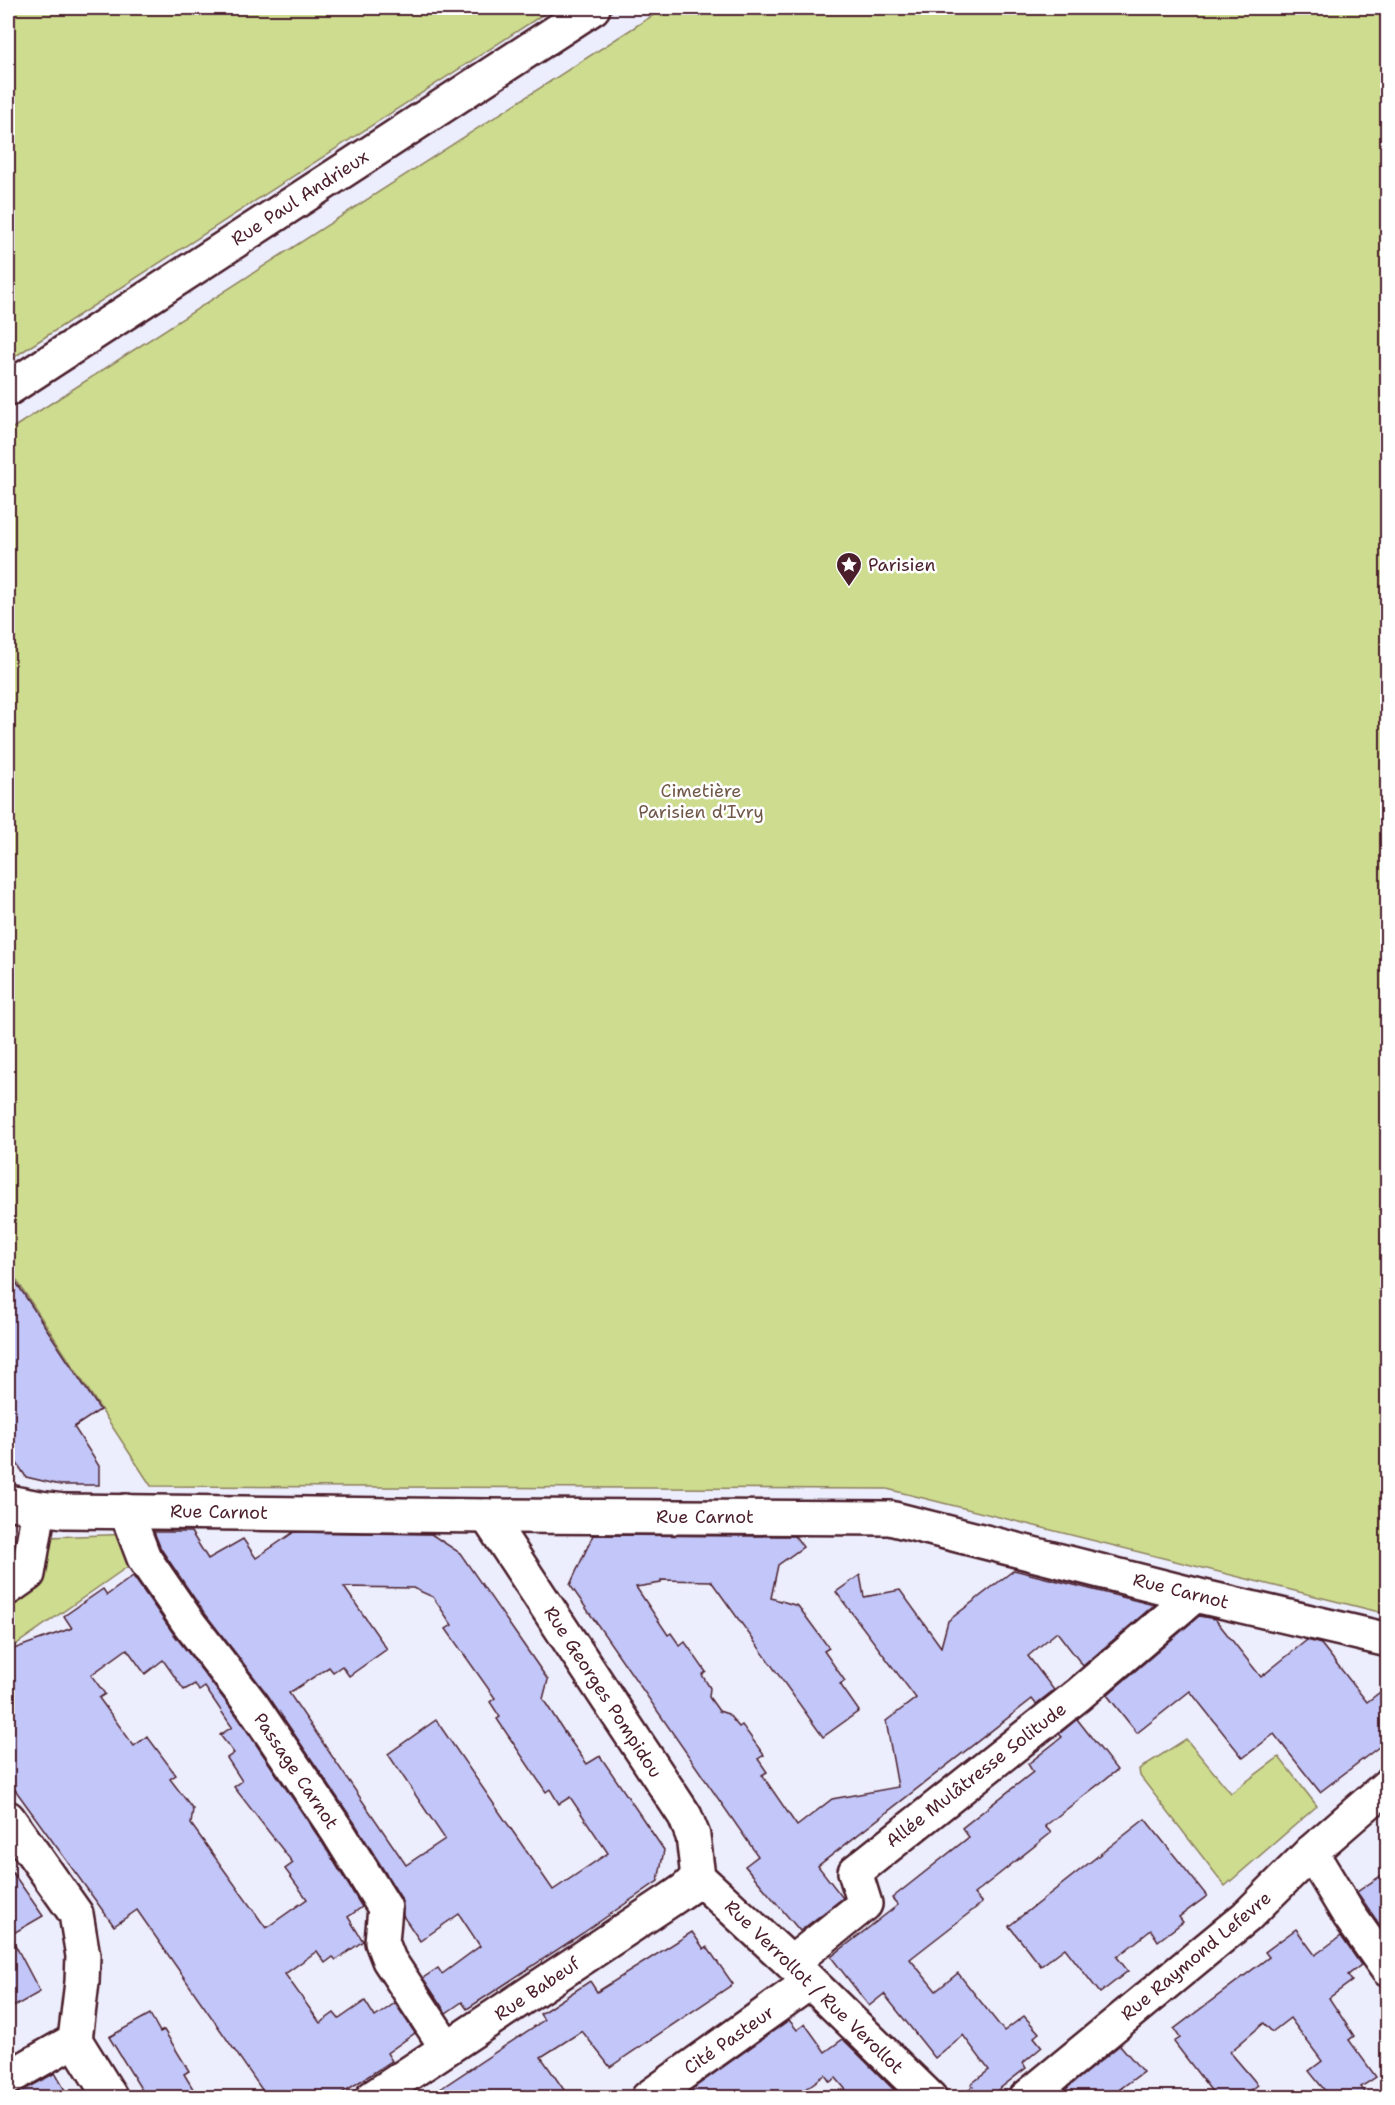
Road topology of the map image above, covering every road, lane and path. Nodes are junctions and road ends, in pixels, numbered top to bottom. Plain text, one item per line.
1 (593, 8) edge
2 (8, 389) edge
3 (23, 1505) edge
4 (126, 1511) junction
5 (488, 1516) junction
6 (8, 1588) edge
7 (1195, 1595) junction
8 (1388, 1640) edge
9 (1388, 1785) edge
10 (8, 1818) edge
11 (1311, 1852) junction
12 (698, 1876) junction
13 (1388, 1970) edge
14 (801, 1972) junction
15 (441, 2039) dead end
16 (75, 2040) junction
17 (8, 2078) edge
18 (111, 2097) edge
19 (372, 2097) edge
20 (648, 2097) edge
21 (930, 2097) edge
22 (1026, 2097) edge

1 - 2 street, Rue Paul Andrieux
3 - 4 street, Rue Carnot
3 - 6 street
4 - 5 street, Rue Carnot
4 - 15 street, Passage Carnot
5 - 7 street, Rue Carnot
5 - 12 street, Rue Georges Pompidou
7 - 8 street, Rue Carnot
7 - 14 street, Allée Mulâtresse Solitude
9 - 11 street, Rue Raymond Lefevre
10 - 16 street
11 - 13 street
11 - 22 street, Rue Raymond Lefevre
12 - 14 street, Rue Verrollot / Rue Verollot
12 - 19 street, Rue Babeuf
14 - 20 street, Cité Pasteur
14 - 21 street, Rue Verrollot / Rue Verollot
16 - 17 street
16 - 18 street

